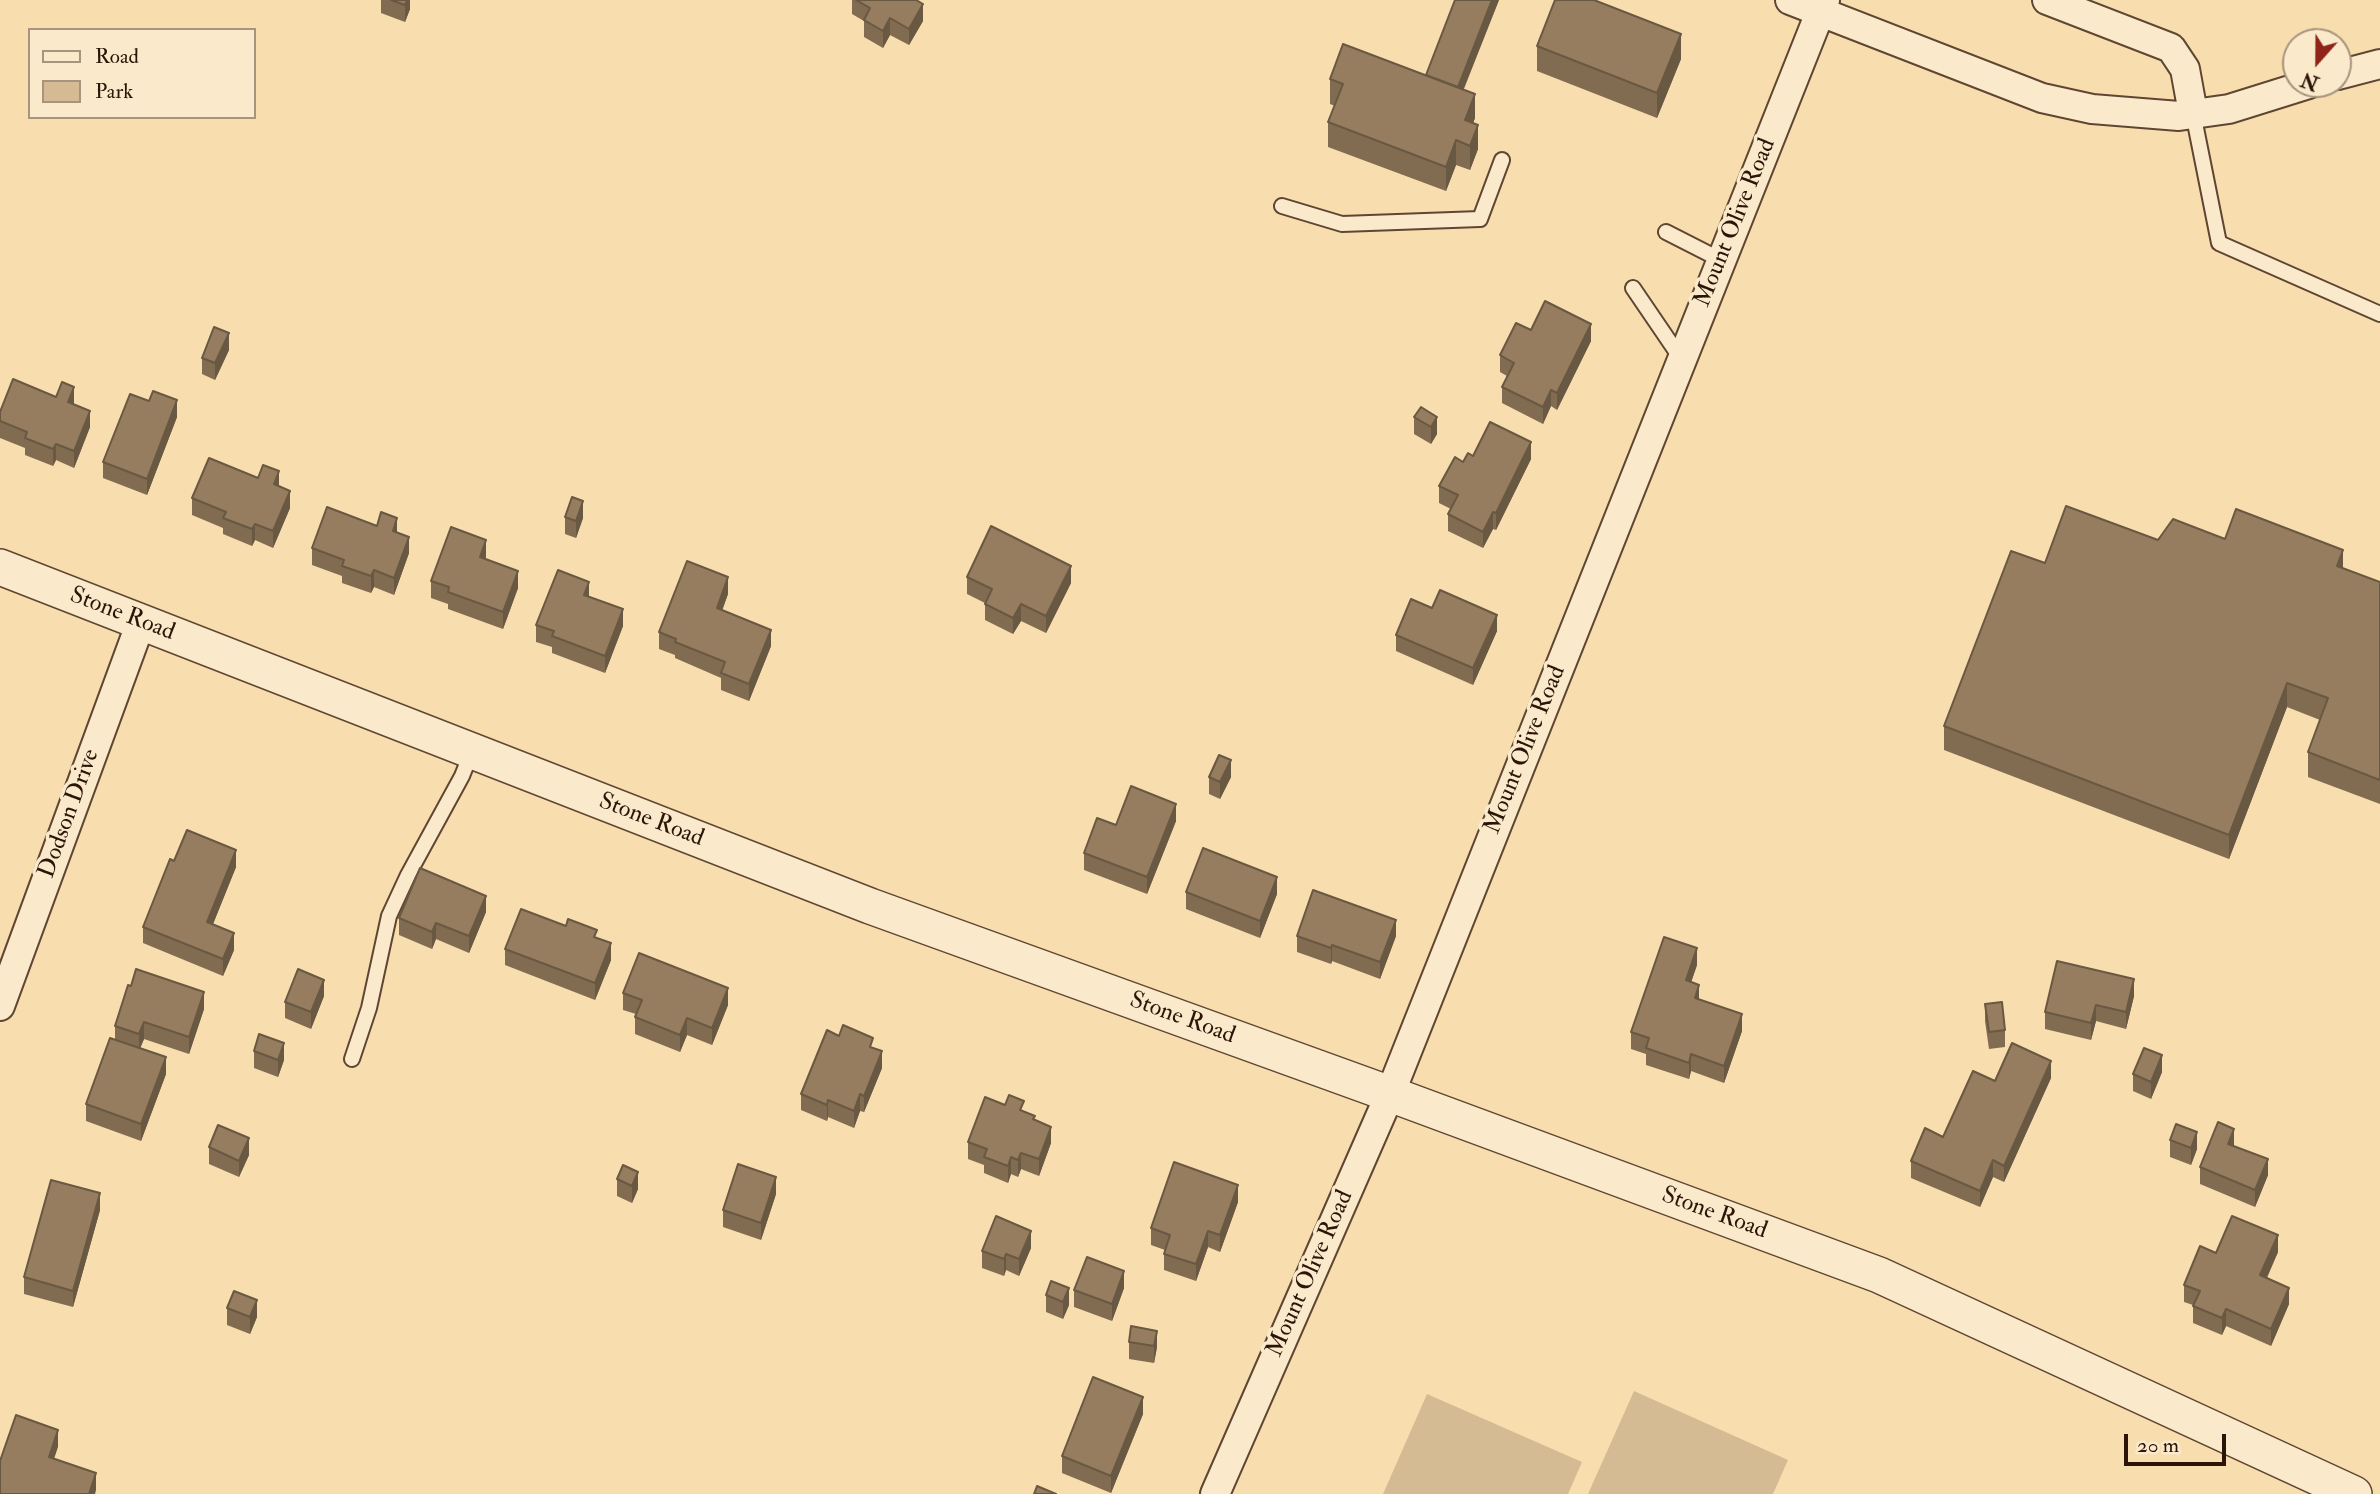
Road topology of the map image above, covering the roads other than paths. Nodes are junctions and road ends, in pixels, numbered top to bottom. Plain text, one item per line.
1 (1790, 0) edge
2 (2047, 0) edge
3 (1822, 6) edge
4 (2380, 64) edge
5 (2352, 71) edge
6 (2282, 92) edge
7 (2193, 113) junction
8 (1502, 160) dead end
9 (1282, 206) dead end
10 (1666, 232) dead end
11 (1721, 260) junction
12 (1633, 288) dead end
13 (2380, 314) edge
14 (1682, 359) junction
15 (0, 567) edge
16 (141, 622) junction
17 (472, 751) junction
18 (0, 1006) edge
19 (352, 1059) dead end
20 (1390, 1094) junction
21 (1215, 1494) edge
22 (2354, 1494) edge

1 - 3 street
2 - 7 street
3 - 7 street
3 - 11 street, Mount Olive Road
4 - 5 street
6 - 7 street
7 - 13 lane
8 - 9 lane
10 - 11 lane
11 - 14 street, Mount Olive Road
12 - 14 lane
14 - 20 street, Mount Olive Road
15 - 16 street, Stone Road
16 - 17 street, Stone Road
16 - 18 street, Dodson Drive
17 - 19 lane
17 - 20 street, Stone Road
20 - 21 street, Mount Olive Road
20 - 22 street, Stone Road

